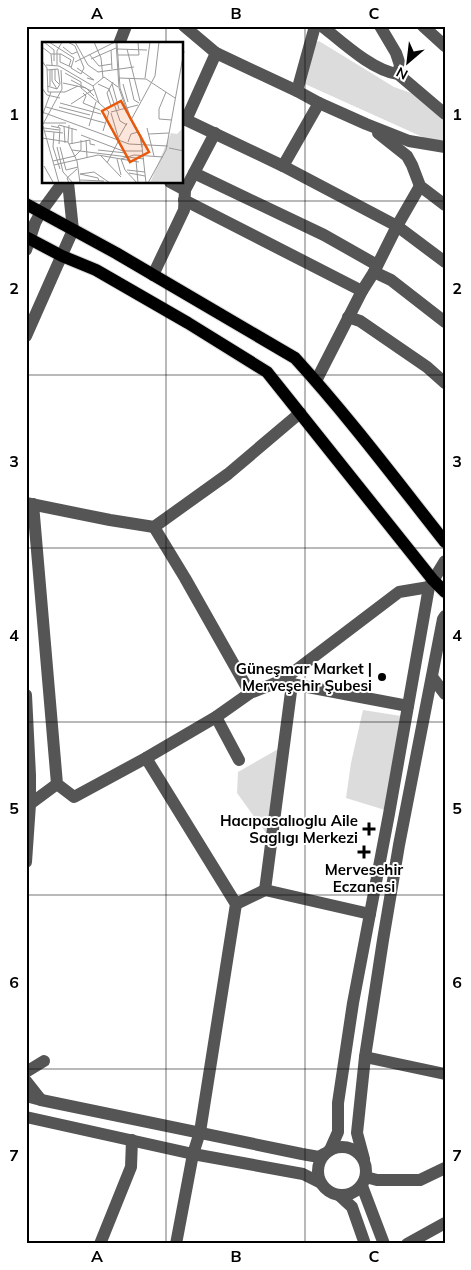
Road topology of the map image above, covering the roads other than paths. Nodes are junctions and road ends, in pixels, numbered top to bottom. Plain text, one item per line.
1 (126, 26) edge
2 (184, 26) edge
3 (315, 26) edge
4 (322, 26) edge
5 (380, 26) edge
6 (424, 26) edge
7 (442, 38) edge
8 (120, 42) edge
9 (216, 53) junction
10 (398, 74) junction
11 (297, 91) junction
12 (318, 103) junction
13 (445, 114) edge
14 (184, 119) edge
15 (366, 124) junction
16 (215, 133) junction
17 (445, 147) edge
18 (283, 166) junction
19 (194, 174) junction
20 (62, 184) edge
21 (68, 184) edge
22 (172, 184) edge
23 (420, 186) junction
24 (185, 195) junction
25 (26, 204) edge
26 (445, 205) edge
27 (41, 212) junction
28 (397, 226) junction
29 (73, 230) junction
30 (28, 242) edge
31 (62, 256) junction
32 (445, 262) edge
33 (376, 269) junction
34 (153, 275) junction
35 (362, 291) junction
36 (348, 317) junction
37 (445, 322) edge
38 (26, 336) edge
39 (316, 381) junction
40 (445, 383) edge
41 (300, 413) junction
42 (30, 503) edge
43 (154, 527) junction
44 (445, 542) edge
45 (445, 561) edge
46 (431, 584) junction
47 (445, 592) edge
48 (445, 616) edge
49 (432, 676) junction
50 (289, 680) junction
51 (250, 693) junction
52 (26, 694) edge
53 (445, 694) edge
54 (408, 706) junction
55 (216, 717) junction
56 (146, 758) junction
57 (239, 760) dead end
58 (57, 784) junction
59 (28, 806) edge
60 (26, 862) edge
61 (265, 890) junction
62 (236, 904) junction
63 (370, 914) junction
64 (365, 1057) junction
65 (44, 1061) dead end
66 (26, 1072) edge
67 (445, 1074) edge
68 (26, 1081) edge
69 (26, 1096) edge
70 (41, 1100) junction
71 (29, 1120) edge
72 (200, 1132) junction
73 (132, 1140) junction
74 (327, 1152) junction
75 (193, 1154) junction
76 (364, 1159) junction
77 (445, 1168) edge
78 (364, 1181) junction
79 (321, 1183) junction
80 (339, 1195) junction
81 (445, 1222) edge
82 (100, 1244) edge
83 (176, 1244) edge
84 (365, 1244) edge
85 (384, 1244) edge
86 (407, 1244) edge

1 - 8 street
2 - 9 street
3 - 11 street
4 - 10 street
5 - 10 street
6 - 7 street
9 - 11 street
9 - 14 street
10 - 13 street
11 - 12 street
12 - 15 street
12 - 18 street
14 - 16 street
15 - 17 street
15 - 23 street
16 - 18 street
16 - 19 street
18 - 28 street
19 - 24 street
19 - 33 street
20 - 27 street
21 - 29 street
22 - 24 street
23 - 26 street
23 - 28 street
24 - 34 street
24 - 35 street
25 - 27 main road
27 - 29 main road
27 - 30 street
28 - 32 street
28 - 33 street
29 - 31 street
29 - 34 main road
30 - 31 main road
31 - 38 street
31 - 41 main road
33 - 35 street
33 - 37 street
34 - 39 main road
35 - 36 street
36 - 39 street
36 - 40 street
39 - 44 main road
41 - 43 street
41 - 46 main road
42 - 43 street
42 - 58 street
43 - 51 street
45 - 46 street
46 - 47 main road
46 - 50 street
46 - 54 street
48 - 49 street
49 - 53 street
49 - 64 street
50 - 51 street
50 - 54 street
50 - 61 street
51 - 55 street
52 - 59 street
54 - 63 street
55 - 56 street
55 - 57 street
56 - 58 street
56 - 62 street
58 - 59 street
59 - 60 street
61 - 62 street
61 - 63 street
62 - 72 street
63 - 74 street
64 - 67 street
64 - 76 street
65 - 66 street
68 - 70 street
69 - 70 street
70 - 72 street
71 - 73 street
72 - 74 street
72 - 75 street
73 - 75 street
73 - 82 street
74 - 76 street
74 - 79 street
75 - 79 street
75 - 83 street
76 - 78 street
77 - 78 street
78 - 80 street
78 - 85 street
79 - 80 street
80 - 84 street
81 - 86 street

